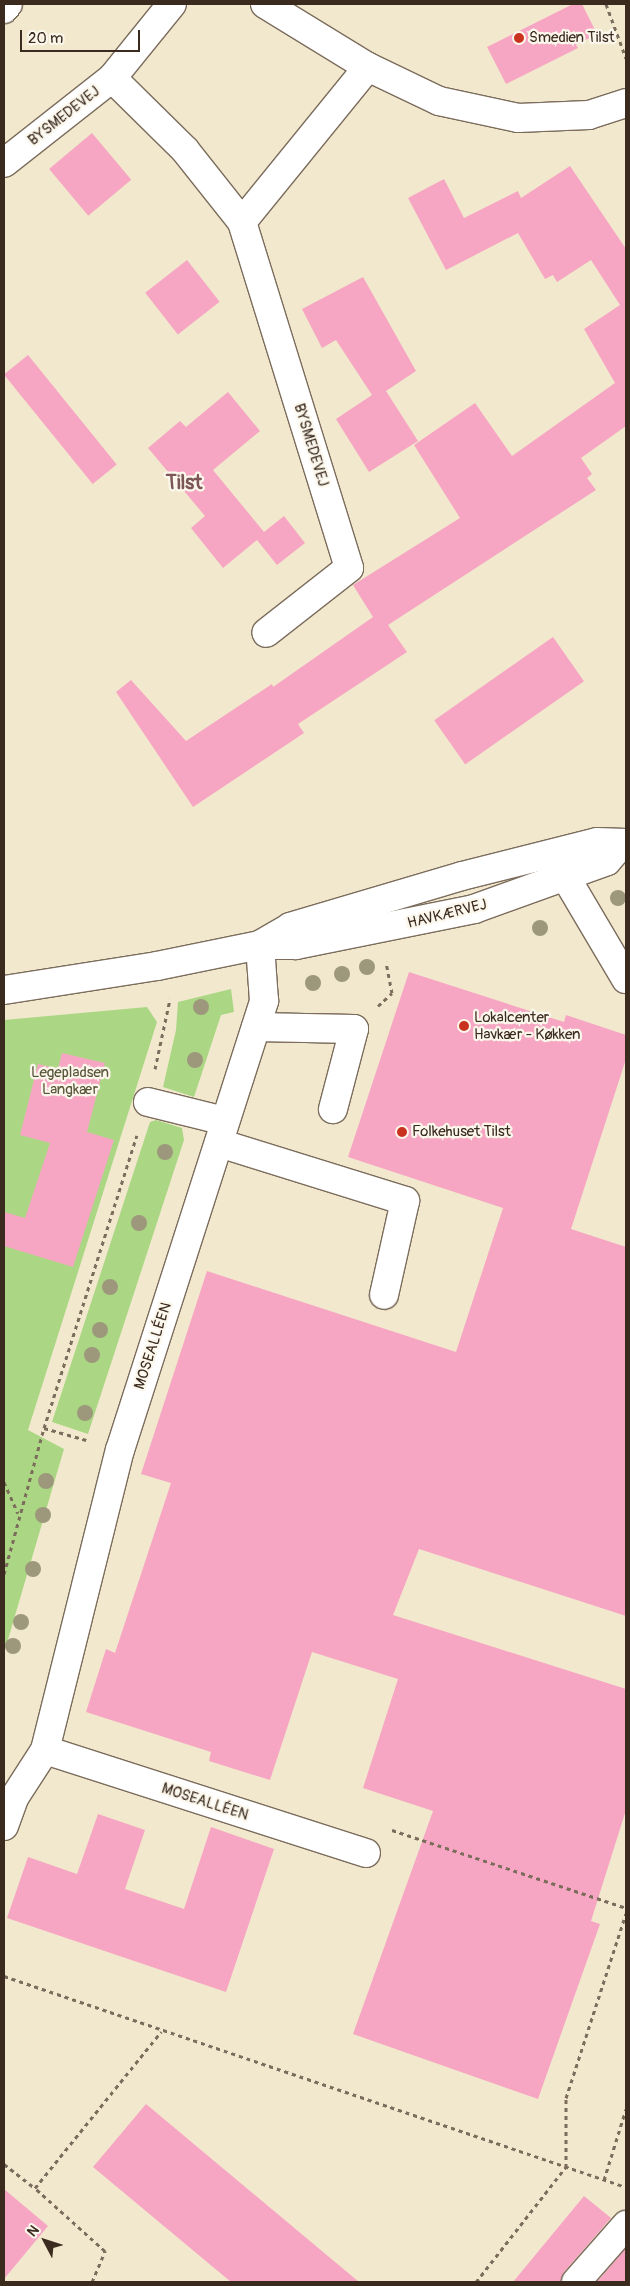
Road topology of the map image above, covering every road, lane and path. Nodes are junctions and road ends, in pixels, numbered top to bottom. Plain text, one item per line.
1 (8, 4) edge
2 (172, 4) edge
3 (265, 4) edge
4 (606, 4) edge
5 (4, 10) edge
6 (626, 58) edge
7 (368, 67) junction
8 (112, 78) junction
9 (626, 103) edge
10 (4, 163) edge
11 (242, 222) junction
12 (266, 632) dead end
13 (624, 843) edge
14 (562, 863) junction
15 (379, 930) junction
16 (260, 945) junction
17 (166, 964) junction
18 (626, 979) edge
19 (4, 990) edge
20 (256, 1027) junction
21 (354, 1029) junction
22 (148, 1102) junction
23 (333, 1109) dead end
24 (222, 1132) junction
25 (384, 1295) dead end
26 (44, 1428) junction
27 (120, 1450) junction
28 (4, 1482) edge
29 (18, 1513) junction
30 (4, 1574) edge
31 (44, 1750) junction
32 (4, 1826) edge
33 (366, 1853) joint
34 (626, 1908) edge
35 (626, 1913) edge
36 (4, 1976) edge
37 (161, 2032) junction
38 (626, 2109) edge
39 (4, 2164) edge
40 (566, 2167) junction
41 (604, 2180) junction
42 (35, 2188) junction
43 (626, 2188) edge
44 (626, 2225) edge
45 (92, 2282) edge
46 (476, 2282) edge
47 (576, 2282) edge

1 - 5 street
2 - 8 street
3 - 7 street
4 - 6 path
7 - 9 street
7 - 11 street
8 - 10 street, BYSMEDEVEJ
8 - 11 street, BYSMEDEVEJ
11 - 12 street, BYSMEDEVEJ
13 - 14 street, HAVKÆRVEJ
14 - 15 street, HAVKÆRVEJ
14 - 16 street, HAVKÆRVEJ
14 - 18 street
15 - 16 street, HAVKÆRVEJ
15 - 21 path
16 - 17 street, HAVKÆRVEJ
16 - 20 street, MOSEALLÉEN
17 - 19 street, HAVKÆRVEJ
17 - 22 path
20 - 21 street
20 - 24 street, MOSEALLÉEN
21 - 23 street
22 - 24 street
22 - 26 path
24 - 25 street
24 - 27 street, MOSEALLÉEN
26 - 27 path
26 - 29 path
27 - 31 street, MOSEALLÉEN
28 - 29 path
29 - 30 path
31 - 32 street, MOSEALLÉEN
31 - 33 street, MOSEALLÉEN
33 - 34 path
35 - 40 path
36 - 37 path
37 - 40 path
37 - 42 path
38 - 41 path
39 - 42 path
40 - 41 path
40 - 46 path
41 - 43 path
42 - 45 path
44 - 47 street

